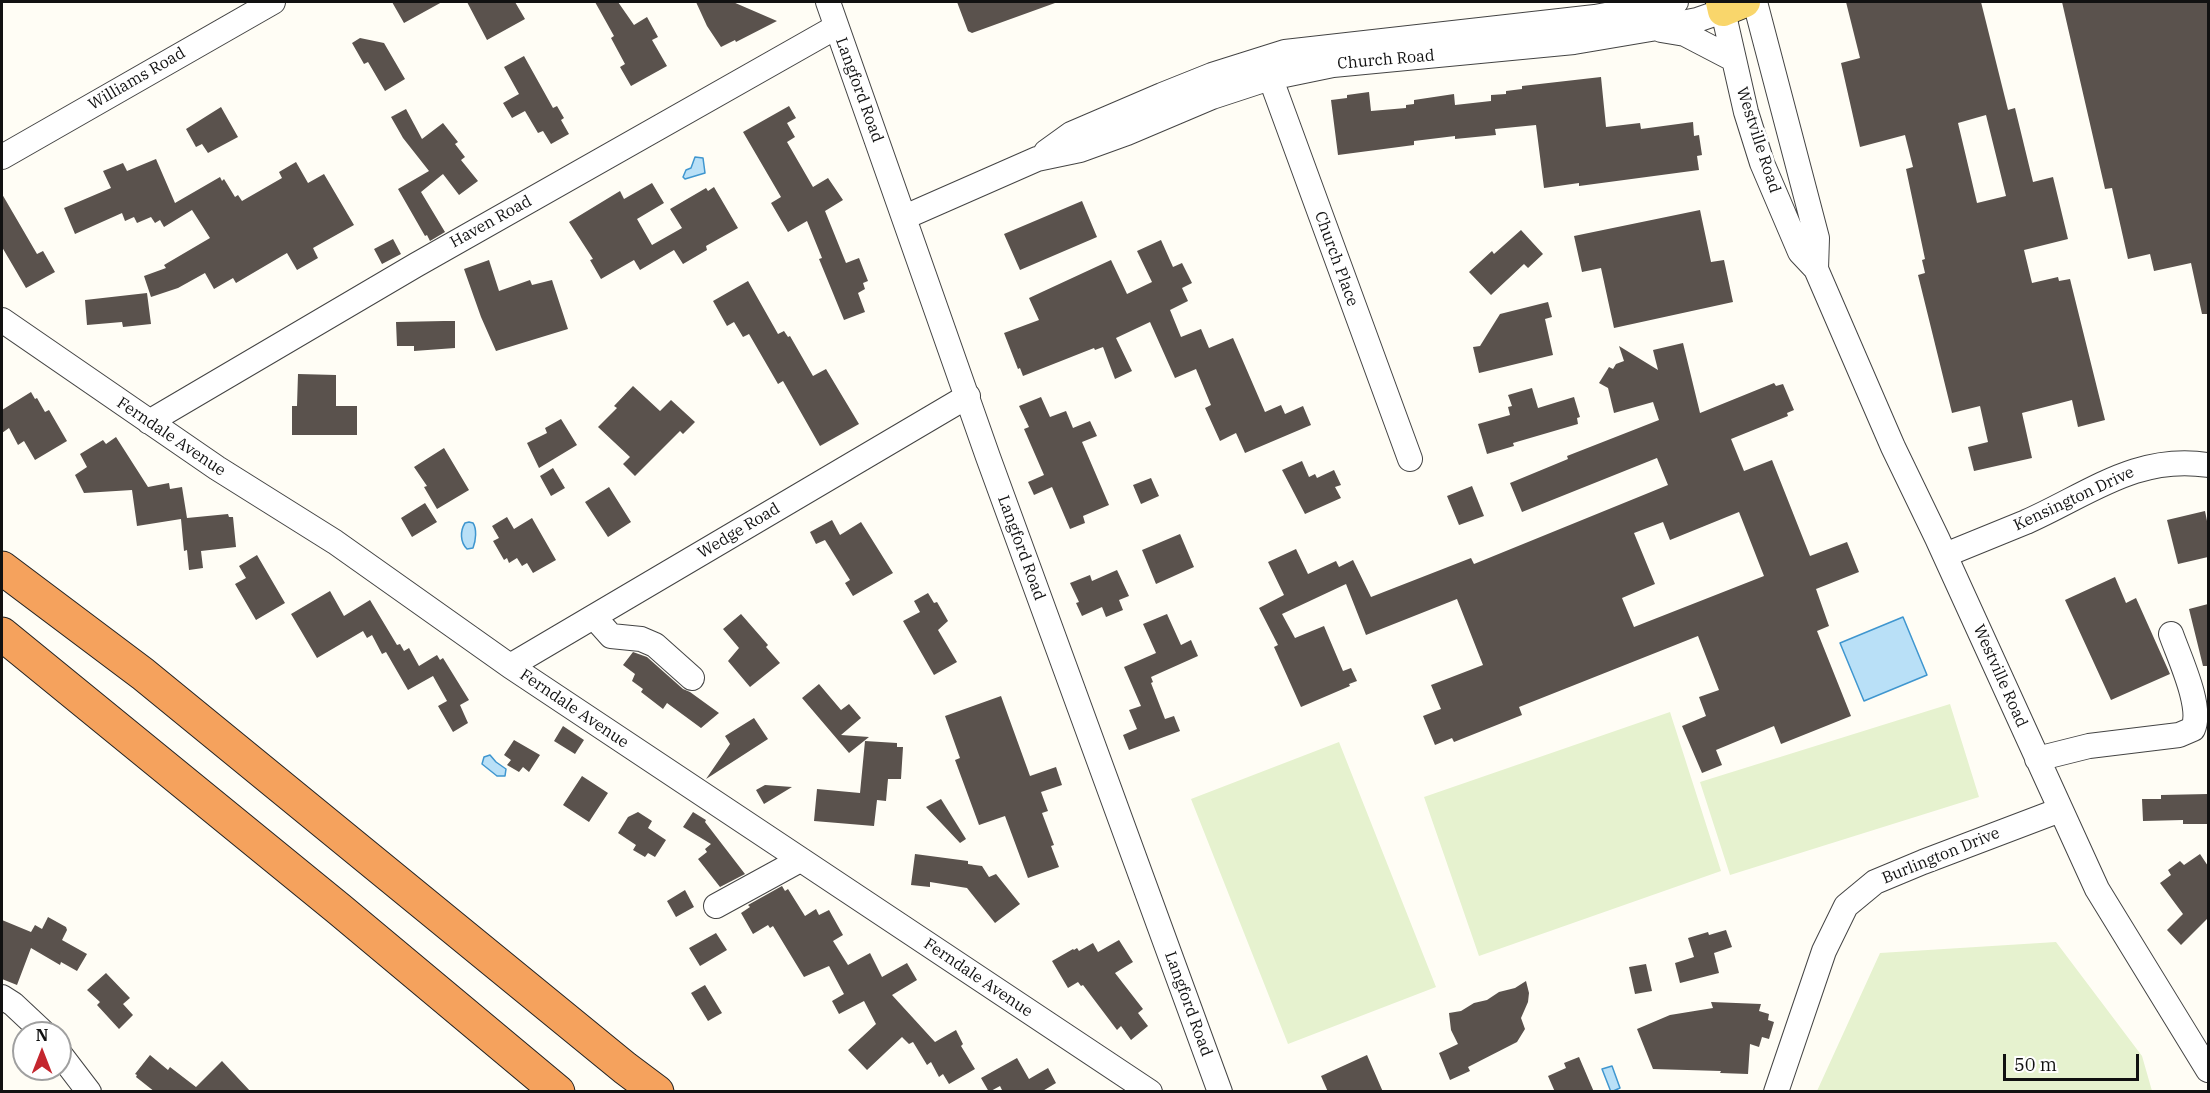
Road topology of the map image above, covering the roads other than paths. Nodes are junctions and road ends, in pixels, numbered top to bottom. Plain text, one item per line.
1 (273, 2) edge
2 (828, 2) edge
3 (1676, 2) edge
4 (1755, 2) edge
5 (1729, 5) edge
6 (836, 27) junction
7 (1651, 29) junction
8 (1733, 59) junction
9 (1266, 68) junction
10 (1778, 93) junction
11 (2, 157) edge
12 (1762, 163) junction
13 (905, 217) junction
14 (1816, 269) junction
15 (2, 320) edge
16 (968, 396) junction
17 (149, 422) junction
18 (1410, 459) dead end
19 (2208, 465) edge
20 (1945, 555) junction
21 (2, 568) edge
22 (594, 617) junction
23 (2, 634) edge
24 (2171, 634) dead end
25 (510, 666) junction
26 (692, 678) dead end
27 (2037, 759) junction
28 (2060, 810) junction
29 (800, 860) junction
30 (716, 906) dead end
31 (2, 997) edge
32 (31, 1021) edge
33 (72, 1070) edge
34 (2208, 1070) edge
35 (89, 1092) edge
36 (558, 1092) edge
37 (657, 1092) edge
38 (1150, 1092) edge
39 (1220, 1092) edge
40 (1776, 1092) edge

1 - 11 street, Williams Road
2 - 6 street, Langford Road
3 - 9 street, Church Road
4 - 10 street, Westville Road
5 - 7 street, Church Road
5 - 8 street, Westville Road
6 - 13 street, Langford Road
6 - 17 street, Haven Road
7 - 8 street
7 - 9 street, Church Road
8 - 12 street, Westville Road
9 - 13 street, Church Road
9 - 18 street, Church Place
10 - 12 street
10 - 14 street, Westville Road
12 - 14 street, Westville Road
13 - 16 street, Langford Road
14 - 20 street, Westville Road
15 - 17 street, Ferndale Avenue
16 - 22 street, Wedge Road
16 - 39 street, Langford Road
17 - 25 street, Ferndale Avenue
19 - 20 street, Kensington Drive
20 - 27 street, Westville Road
21 - 37 highway
22 - 25 street, Wedge Road
22 - 26 street
23 - 36 highway
24 - 27 street
25 - 29 street, Ferndale Avenue
27 - 28 street, Westville Road
28 - 34 street, Westville Road
28 - 40 street, Burlington Drive
29 - 30 street
29 - 38 street, Ferndale Avenue
31 - 32 street
33 - 35 street

